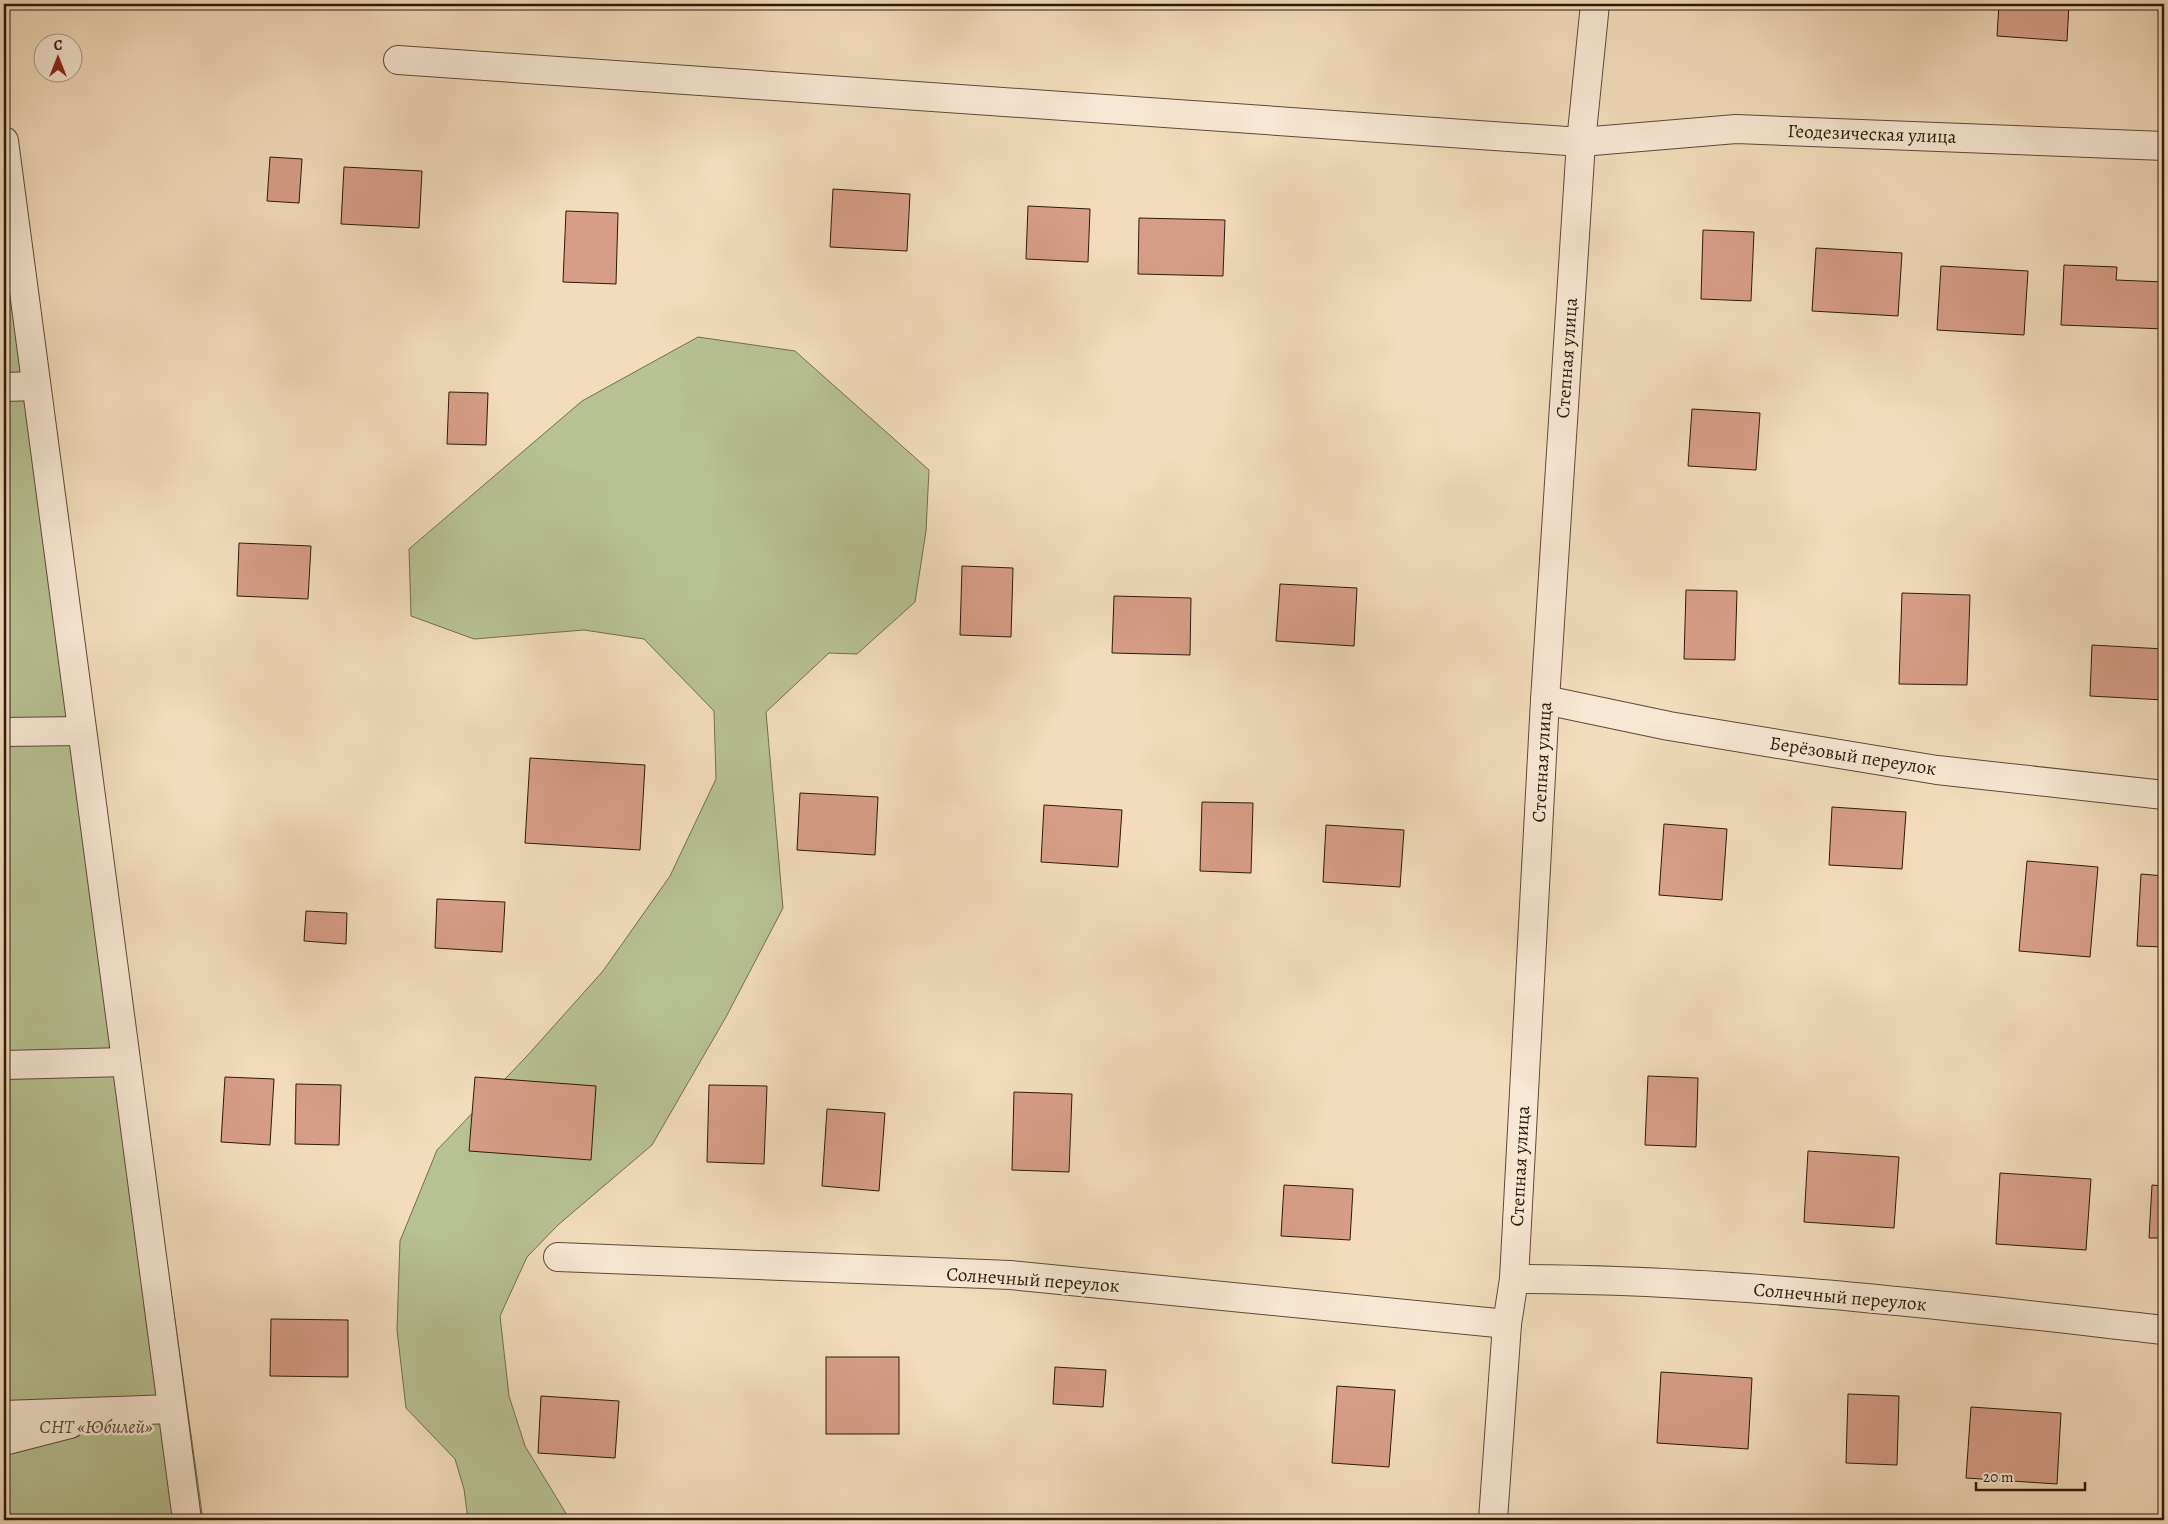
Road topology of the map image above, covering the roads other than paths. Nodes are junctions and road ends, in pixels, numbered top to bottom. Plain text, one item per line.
1 (1595, 4) edge
2 (398, 60) dead end
3 (4, 141) edge
4 (1581, 142) junction
5 (2164, 146) edge
6 (36, 386) junction
7 (4, 387) edge
8 (1545, 700) junction
9 (82, 731) junction
10 (4, 732) edge
11 (2164, 795) edge
12 (126, 1062) junction
13 (4, 1065) edge
14 (558, 1257) dead end
15 (1514, 1279) junction
16 (1507, 1324) junction
17 (2164, 1330) edge
18 (172, 1409) junction
19 (117, 1411) junction
20 (4, 1415) edge
21 (4, 1441) edge
22 (187, 1520) edge
23 (1493, 1520) edge

1 - 4 street, Степная улица
2 - 4 street, Геодезическая улица
3 - 6 street
4 - 5 street, Геодезическая улица
4 - 8 street, Степная улица
6 - 7 street
6 - 9 street
8 - 11 street, Берёзовый переулок
8 - 15 street, Степная улица
9 - 10 street
9 - 12 street
12 - 13 street
12 - 18 street
14 - 16 street, Солнечный переулок
15 - 16 street, Степная улица
15 - 17 street, Солнечный переулок
16 - 23 street, Степная улица
18 - 19 street
18 - 22 street
19 - 20 street
19 - 21 street

